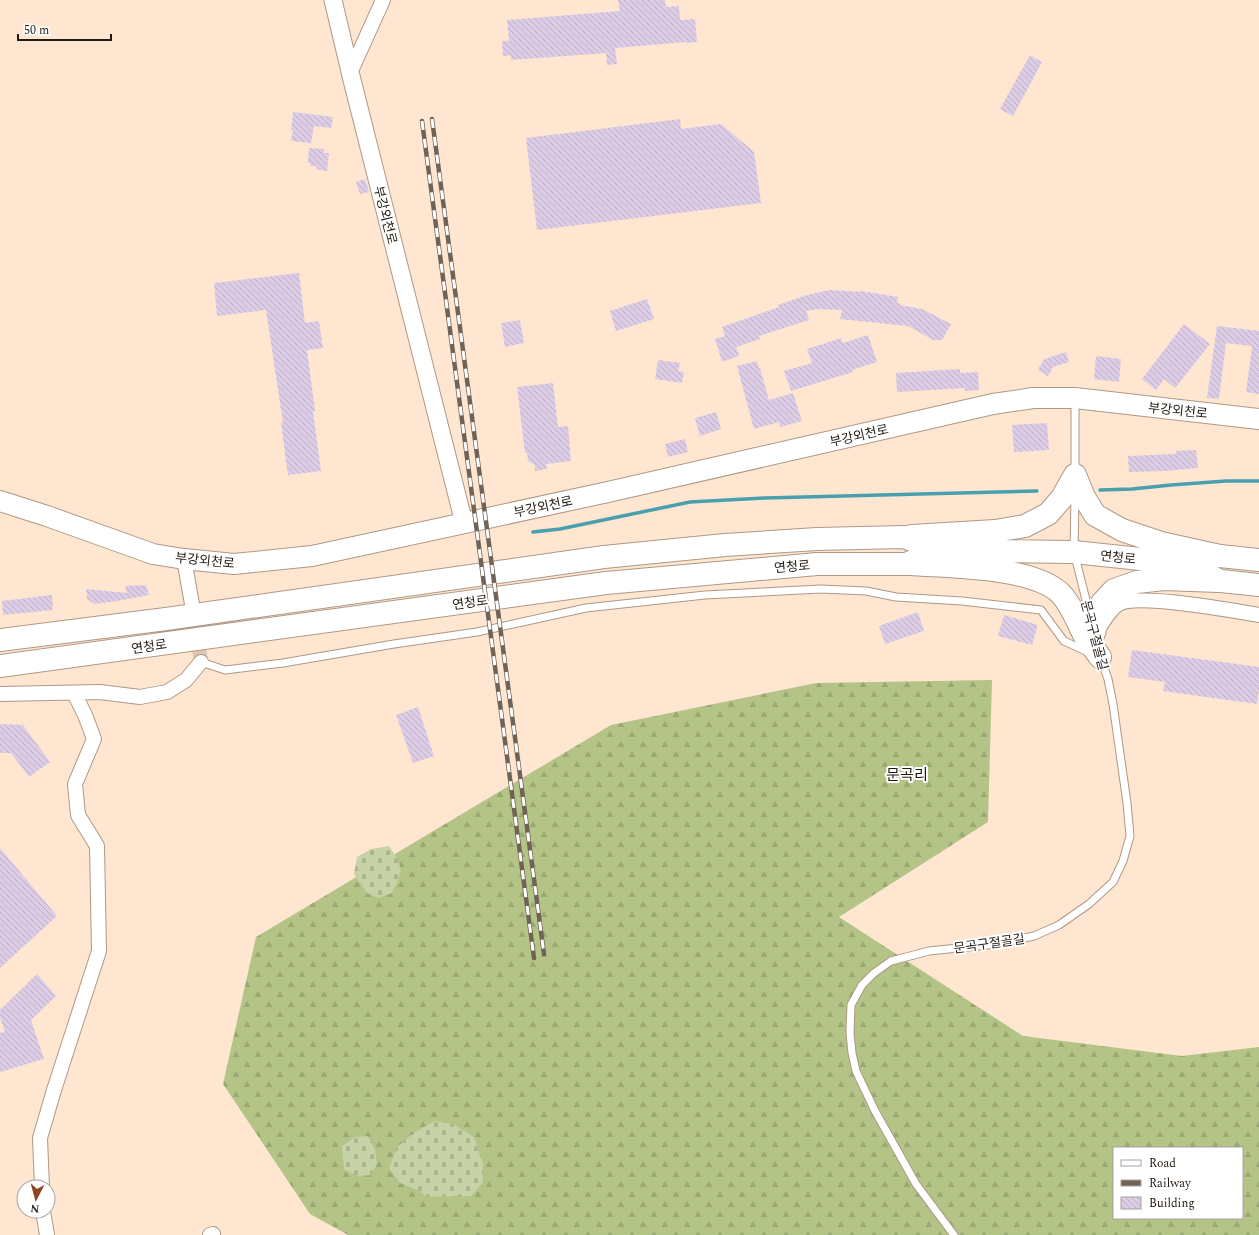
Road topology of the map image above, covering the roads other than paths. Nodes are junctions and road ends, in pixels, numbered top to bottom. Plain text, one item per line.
1 (333, 0) edge
2 (382, 0) edge
3 (350, 73) junction
4 (1075, 398) junction
5 (1259, 419) edge
6 (1075, 475) junction
7 (0, 501) edge
8 (464, 523) junction
9 (904, 537) junction
10 (938, 550) junction
11 (1074, 552) junction
12 (1220, 556) junction
13 (184, 559) junction
14 (1259, 560) edge
15 (1178, 563) junction
16 (906, 564) junction
17 (1221, 581) junction
18 (1259, 585) edge
19 (192, 604) tunnel mouth
20 (1259, 615) edge
21 (1094, 633) junction
22 (0, 640) edge
23 (1100, 657) junction
24 (201, 662) joint
25 (0, 666) edge
26 (74, 693) junction
27 (0, 694) edge
28 (42, 1179) edge
29 (44, 1219) edge
30 (47, 1235) edge
31 (210, 1235) edge
32 (213, 1235) edge
33 (954, 1235) edge

1 - 3 street, 부강외천로
2 - 3 street
3 - 8 street, 부강외천로
4 - 5 main road, 부강외천로
4 - 6 lane, 문곡구절골길
4 - 8 main road, 부강외천로
6 - 9 main road
6 - 11 lane, 문곡구절골길
6 - 12 main road
7 - 13 main road, 부강외천로
8 - 13 main road, 부강외천로
9 - 10 main road, 연청로
9 - 22 main road, 연청로
10 - 11 main road, 연청로
10 - 16 main road, 연청로
11 - 15 main road, 연청로
11 - 21 lane, 문곡구절골길
12 - 14 main road, 연청로
12 - 15 main road, 연청로
13 - 19 street
15 - 17 main road, 연청로
16 - 23 main road
16 - 25 main road, 연청로
17 - 18 main road, 연청로
17 - 21 main road
20 - 21 street
21 - 23 lane, 문곡구절골길
23 - 24 lane
23 - 33 lane, 문곡구절골길
24 - 26 street
26 - 27 street
26 - 28 street
29 - 30 street
31 - 32 street

